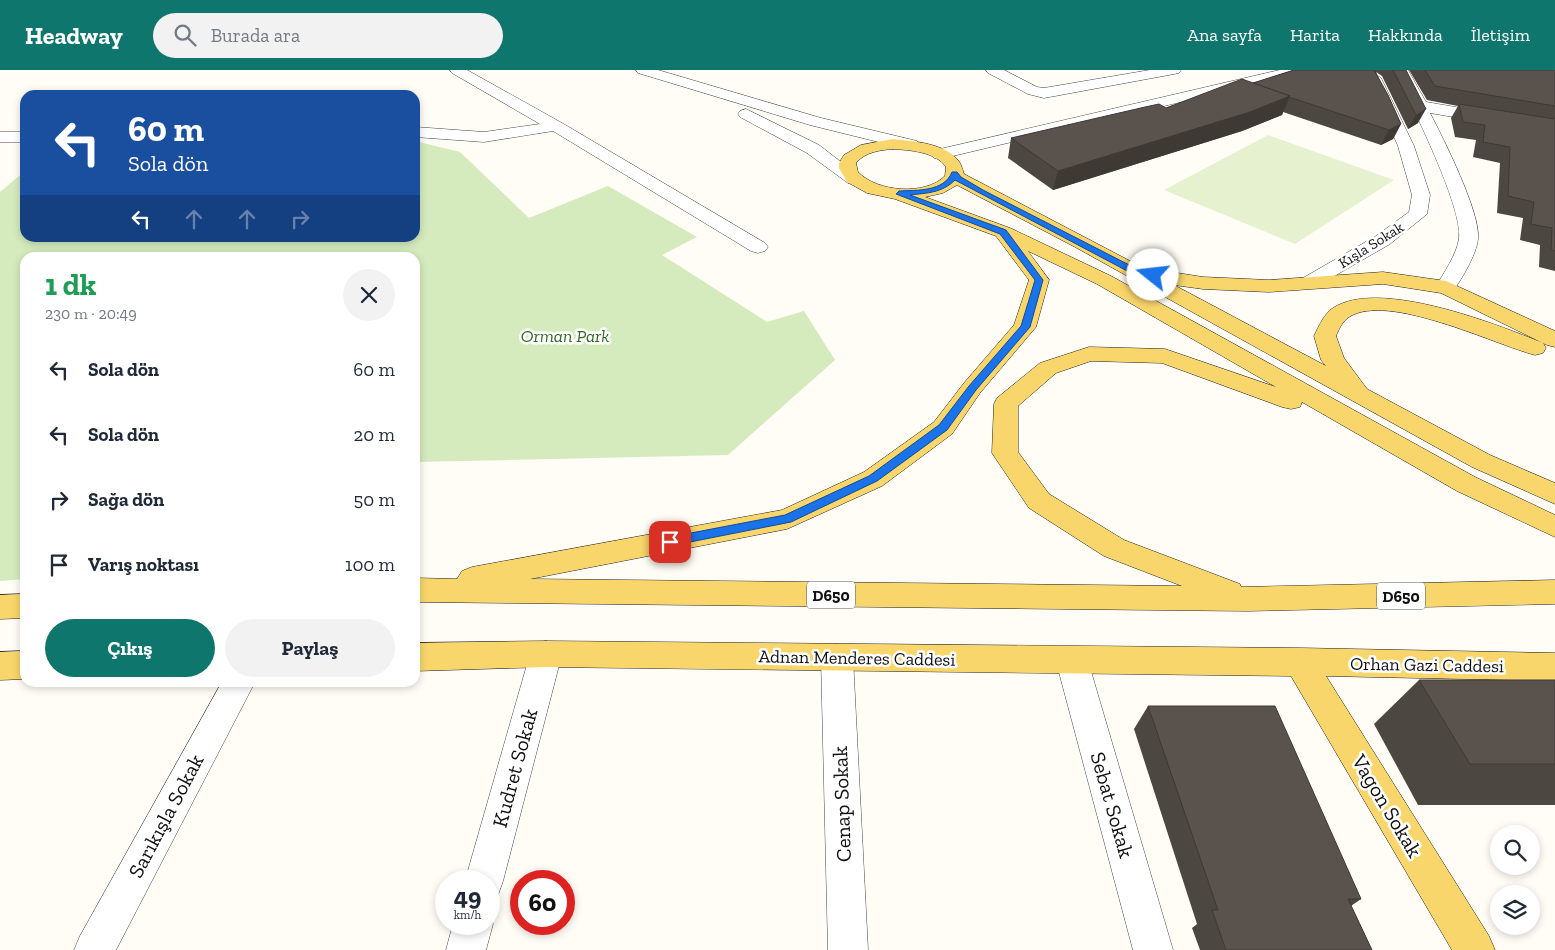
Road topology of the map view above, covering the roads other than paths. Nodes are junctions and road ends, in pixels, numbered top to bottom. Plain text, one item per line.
1 (456, 70) edge
2 (638, 70) edge
3 (643, 70) edge
4 (993, 70) edge
5 (1147, 70) edge
6 (1174, 70) edge
7 (1299, 70) edge
8 (1357, 70) edge
9 (1401, 70) edge
10 (1022, 85) junction
11 (1419, 106) junction
12 (556, 126) junction
13 (1555, 129) edge
14 (420, 132) edge
15 (0, 137) edge
16 (20, 137) edge
17 (911, 145) junction
18 (940, 154) junction
19 (954, 174) junction
20 (854, 179) junction
21 (899, 194) junction
22 (1003, 232) junction
23 (758, 247) dead end
24 (1136, 272) junction
25 (1310, 282) junction
26 (1446, 287) junction
27 (1555, 340) edge
28 (1555, 358) edge
29 (1365, 399) junction
30 (1360, 426) junction
31 (1555, 494) edge
32 (1555, 527) edge
33 (420, 589) edge
34 (420, 590) edge
35 (1555, 592) edge
36 (1246, 599) junction
37 (20, 606) edge
38 (0, 607) edge
39 (546, 654) junction
40 (420, 656) edge
41 (837, 658) junction
42 (1072, 661) junction
43 (1300, 662) junction
44 (20, 665) edge
45 (0, 666) edge
46 (1552, 668) edge
47 (236, 687) edge
48 (487, 870) edge
49 (470, 935) edge
50 (94, 950) edge
51 (466, 950) edge
52 (848, 950) edge
53 (1152, 950) edge
54 (1474, 950) edge

1 - 12 street
2 - 20 street
3 - 17 street
4 - 10 street
5 - 10 street
6 - 10 street
7 - 18 street
8 - 25 street, Kışla Sokak
9 - 11 street
11 - 13 street
11 - 26 street
12 - 14 street
12 - 23 street
15 - 16 street
17 - 18 main road
17 - 20 main road
18 - 19 main road
19 - 21 main road
19 - 24 main road
20 - 21 main road
21 - 22 main road
22 - 30 main road
22 - 33 main road
24 - 25 main road
24 - 29 main road
25 - 26 main road
26 - 27 main road
28 - 29 main road
29 - 31 main road
30 - 32 main road
30 - 36 main road
34 - 36 main road, D650
35 - 36 main road, D650
37 - 38 main road
39 - 40 main road, Adnan Menderes Caddesi
39 - 41 main road, Adnan Menderes Caddesi
39 - 48 street, Kudret Sokak
41 - 42 main road, Adnan Menderes Caddesi
41 - 52 street, Cenap Sokak
42 - 43 main road, Adnan Menderes Caddesi
42 - 53 street, Sebat Sokak
43 - 46 main road, Orhan Gazi Caddesi
43 - 54 main road, Vagon Sokak
44 - 45 main road
47 - 50 street, Sarıkışla Sokak
49 - 51 street

